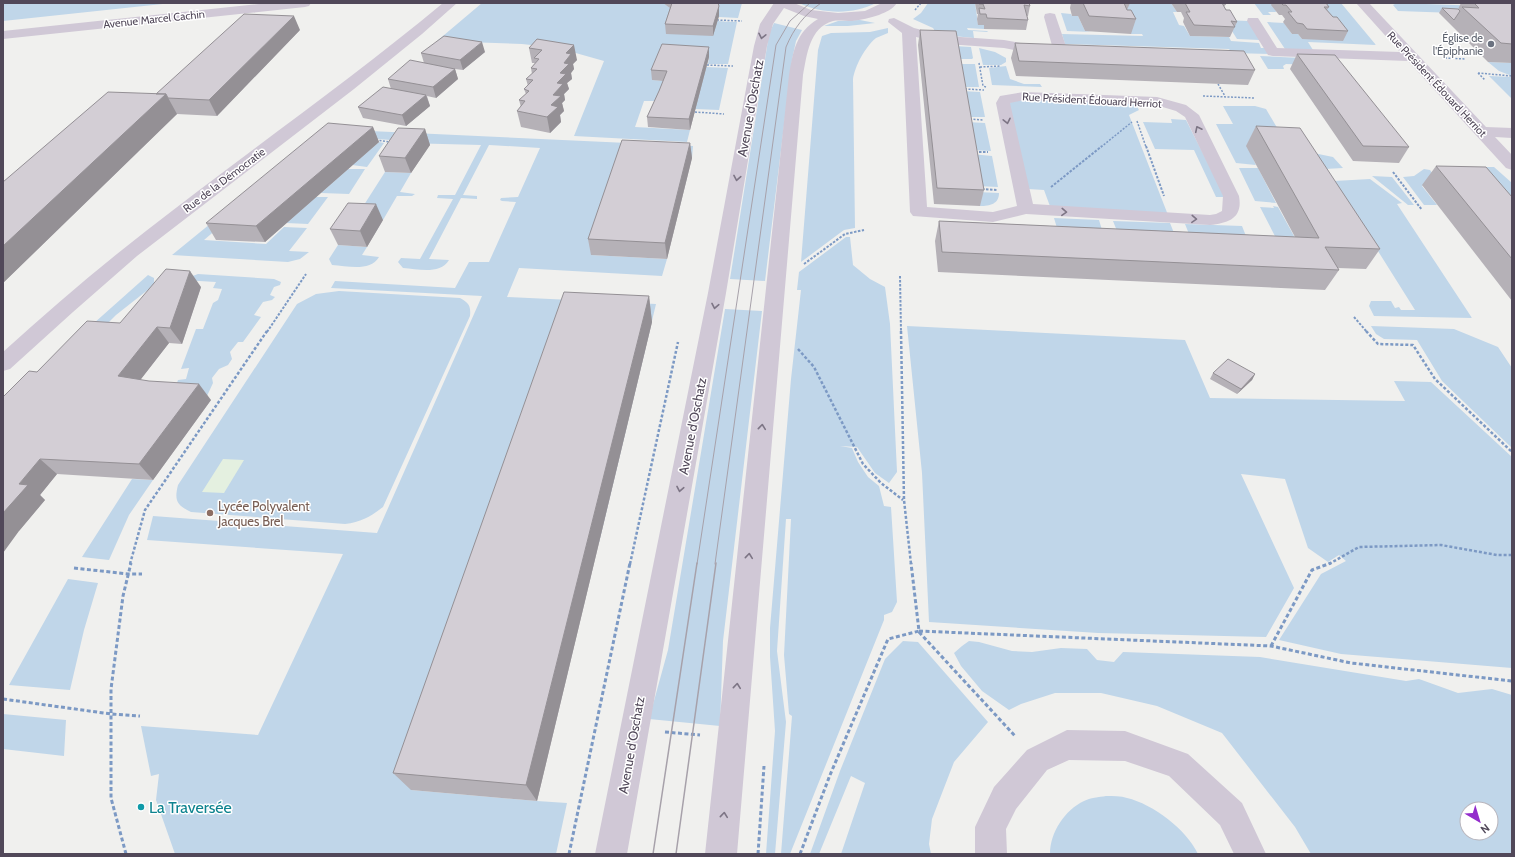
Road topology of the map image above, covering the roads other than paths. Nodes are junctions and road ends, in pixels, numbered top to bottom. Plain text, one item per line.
1 (305, 3) edge
2 (451, 3) edge
3 (782, 3) edge
4 (1362, 3) edge
5 (891, 4) edge
6 (858, 16) junction
7 (1050, 17) dead end
8 (831, 18) junction
9 (894, 22) junction
10 (1253, 22) dead end
11 (909, 31) junction
12 (3, 35) edge
13 (1412, 57) junction
14 (1482, 132) junction
15 (1512, 133) edge
16 (1512, 165) edge
17 (1026, 209) junction
18 (3, 364) edge
19 (611, 854) edge
20 (721, 854) edge
21 (990, 854) edge
22 (1250, 854) edge

1 - 12 street, Avenue Marcel Cachin
2 - 18 street, Rue de la Démocratie
3 - 8 street
3 -> 19 street, Avenue d'Oschatz
4 - 13 street, Rue Président Édouard Herriot
5 - 6 street
5 - 9 street
6 - 8 street
6 - 9 street
7 - 11 street
20 -> 8 street
9 - 11 street
10 - 13 street
11 - 17 street
13 - 14 street, Rue Président Édouard Herriot
14 - 15 street
14 - 16 street, Rue Président Édouard Herriot
17 -> 17 street, Rue Président Édouard Herriot
21 - 22 street

